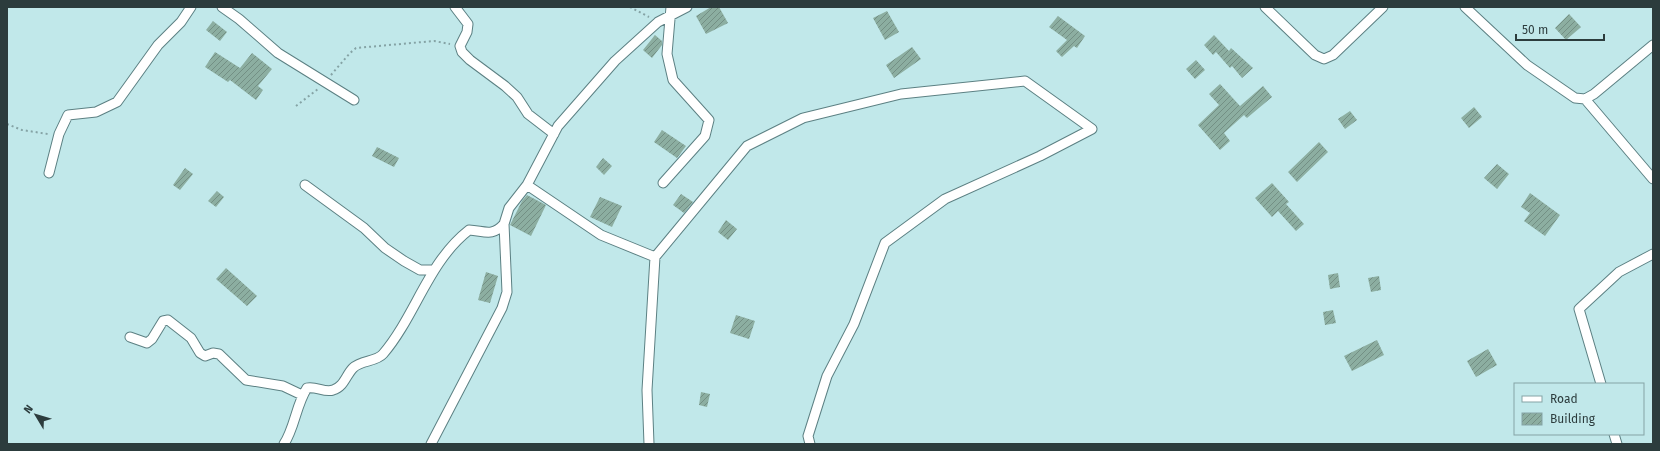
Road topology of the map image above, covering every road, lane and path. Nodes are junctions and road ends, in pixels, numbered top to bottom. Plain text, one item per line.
1 (191, 7) edge
2 (222, 7) edge
3 (455, 7) edge
4 (630, 7) edge
5 (687, 7) edge
6 (1265, 7) edge
7 (1383, 7) edge
8 (1465, 7) edge
9 (671, 11) edge
10 (658, 22) junction
11 (1653, 45) edge
12 (460, 46) junction
13 (324, 82) junction
14 (1585, 99) junction
15 (354, 100) dead end
16 (296, 106) dead end
17 (7, 124) edge
18 (59, 134) junction
19 (554, 134) junction
20 (49, 173) dead end
21 (1653, 179) edge
22 (663, 183) dead end
23 (305, 185) dead end
24 (527, 185) junction
25 (504, 224) junction
26 (1653, 254) edge
27 (655, 257) junction
28 (433, 270) junction
29 (130, 337) dead end
30 (1601, 383) edge
31 (302, 395) junction
32 (284, 444) edge
33 (431, 444) edge
34 (649, 444) edge
35 (810, 444) edge

1 - 18 street
2 - 13 street
3 - 12 street
4 - 10 path
5 - 9 street
6 - 7 street
8 - 14 street
9 - 10 street
9 - 22 street
10 - 19 street
11 - 14 street
12 - 13 path
12 - 19 street
13 - 15 street
13 - 16 path
14 - 21 street
17 - 18 path
18 - 20 street
19 - 24 street
23 - 28 street
24 - 25 street
24 - 27 street
25 - 28 street
25 - 33 street
26 - 30 street
27 - 34 street
27 - 35 street
28 - 31 street
29 - 31 street
31 - 32 street

